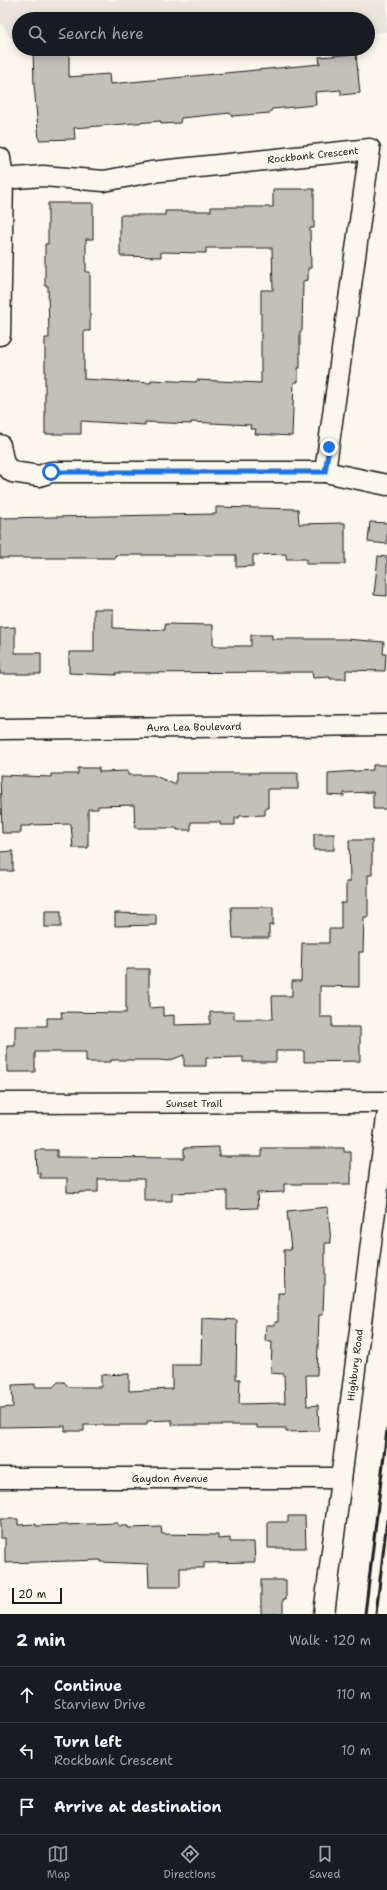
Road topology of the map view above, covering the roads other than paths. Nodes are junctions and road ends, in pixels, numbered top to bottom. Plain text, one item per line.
1 (0, 158) edge
2 (3, 179) junction
3 (0, 335) edge
4 (0, 445) edge
5 (325, 472) junction
6 (387, 485) edge
7 (387, 725) edge
8 (0, 729) edge
9 (387, 1102) edge
10 (0, 1104) edge
11 (387, 1117) edge
12 (0, 1478) edge
13 (341, 1478) junction
14 (324, 1614) edge

1 - 2 street
2 - 3 street
2 - 5 street, Rockbank Crescent
4 - 5 street
5 - 6 street
7 - 8 street, Aura Lea Boulevard
9 - 10 street, Sunset Trail
11 - 13 street, Highbury Road
12 - 13 street, Gaydon Avenue
13 - 14 street, Highbury Road

